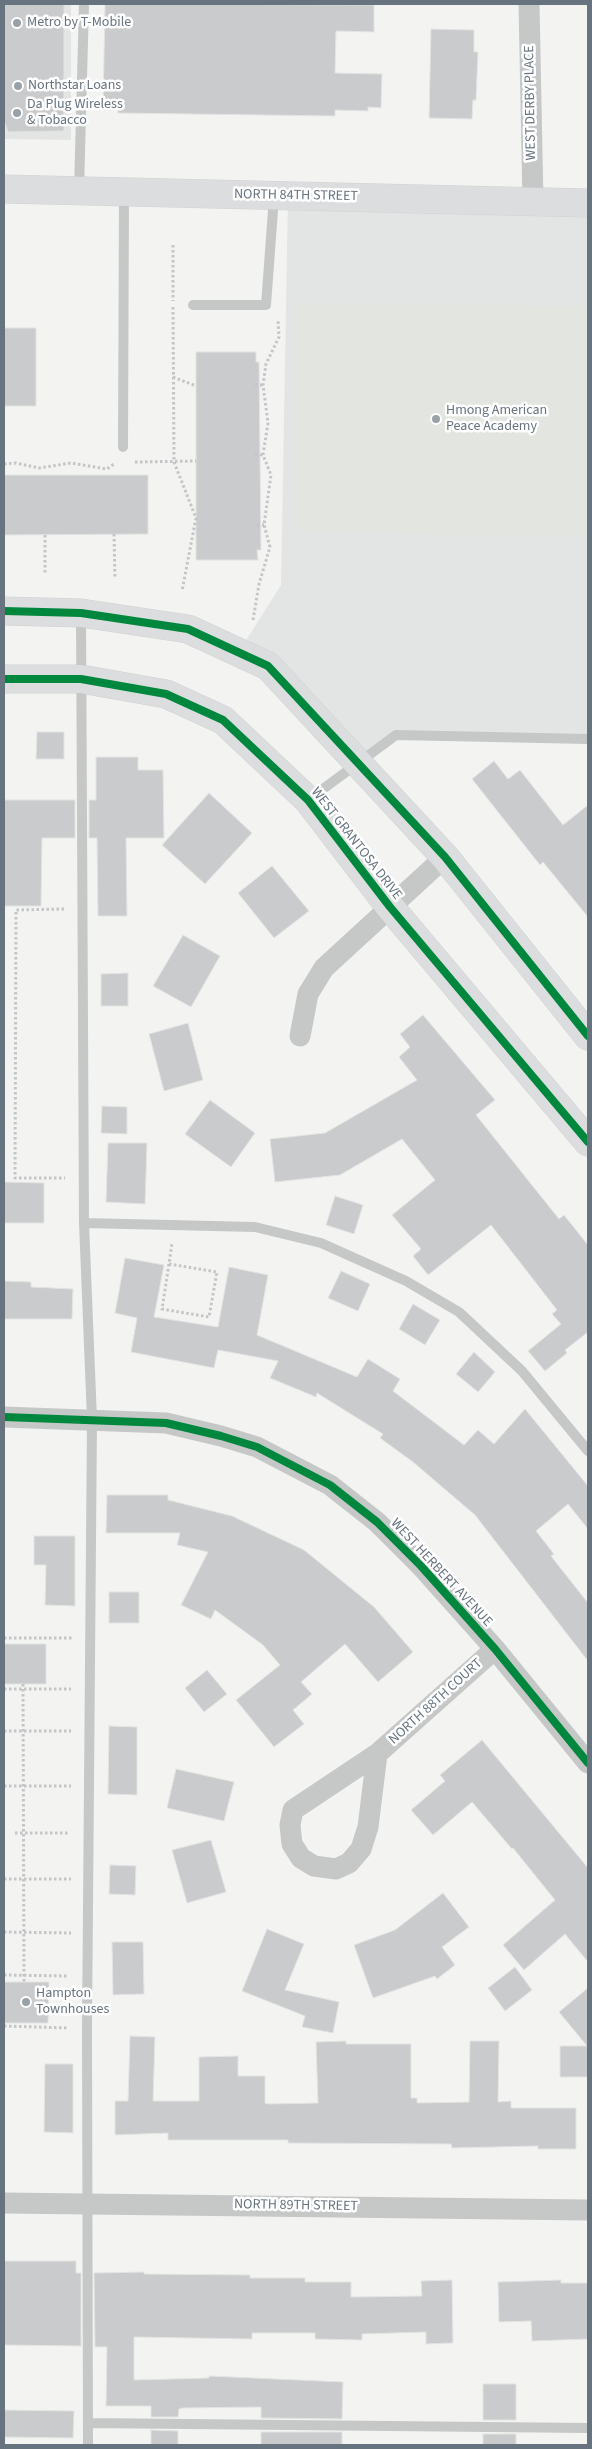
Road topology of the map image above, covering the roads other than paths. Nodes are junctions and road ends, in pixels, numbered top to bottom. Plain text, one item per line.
1 (84, 4) edge
2 (529, 4) edge
3 (4, 189) edge
4 (79, 191) junction
5 (124, 192) junction
6 (274, 196) junction
7 (533, 202) junction
8 (588, 203) edge
9 (193, 305) dead end
10 (123, 447) dead end
11 (4, 611) edge
12 (81, 613) junction
13 (4, 679) edge
14 (81, 679) junction
15 (588, 739) edge
16 (358, 762) junction
17 (308, 800) junction
18 (445, 858) junction
19 (390, 907) junction
20 (300, 1036) dead end
21 (588, 1036) edge
22 (588, 1142) edge
23 (84, 1223) junction
24 (4, 1417) edge
25 (92, 1419) junction
26 (588, 1451) edge
27 (495, 1649) junction
28 (377, 1754) junction
29 (588, 1763) edge
30 (4, 2203) edge
31 (88, 2203) junction
32 (588, 2210) edge
33 (88, 2423) junction
34 (588, 2428) edge
35 (88, 2445) edge

1 - 4 lane
2 - 7 street, WEST DERBY PLACE
3 - 4 street, NORTH 84TH STREET
4 - 5 street, NORTH 84TH STREET
5 - 6 street, NORTH 84TH STREET
5 - 10 lane
6 - 7 street, NORTH 84TH STREET
6 - 9 lane
7 - 8 street, NORTH 84TH STREET
11 - 12 street
12 - 14 lane
12 - 16 street
13 - 14 street, WEST GRANTOSA DRIVE
14 - 17 street, WEST GRANTOSA DRIVE
14 - 23 lane
15 - 16 lane
16 - 17 lane
16 - 18 street
17 - 19 street, WEST GRANTOSA DRIVE
18 - 19 street
18 - 21 street
19 - 20 street
19 - 22 street, WEST GRANTOSA DRIVE
23 - 25 lane
23 - 26 lane
24 - 25 street, WEST HERBERT AVENUE
25 - 27 street, WEST HERBERT AVENUE
25 - 31 lane
27 - 28 street, NORTH 88TH COURT
27 - 29 street, WEST HERBERT AVENUE
28 - 28 street, NORTH 88TH COURT
30 - 31 street, NORTH 89TH STREET
31 - 32 street, NORTH 89TH STREET
31 - 33 lane
33 - 34 lane
33 - 35 lane

